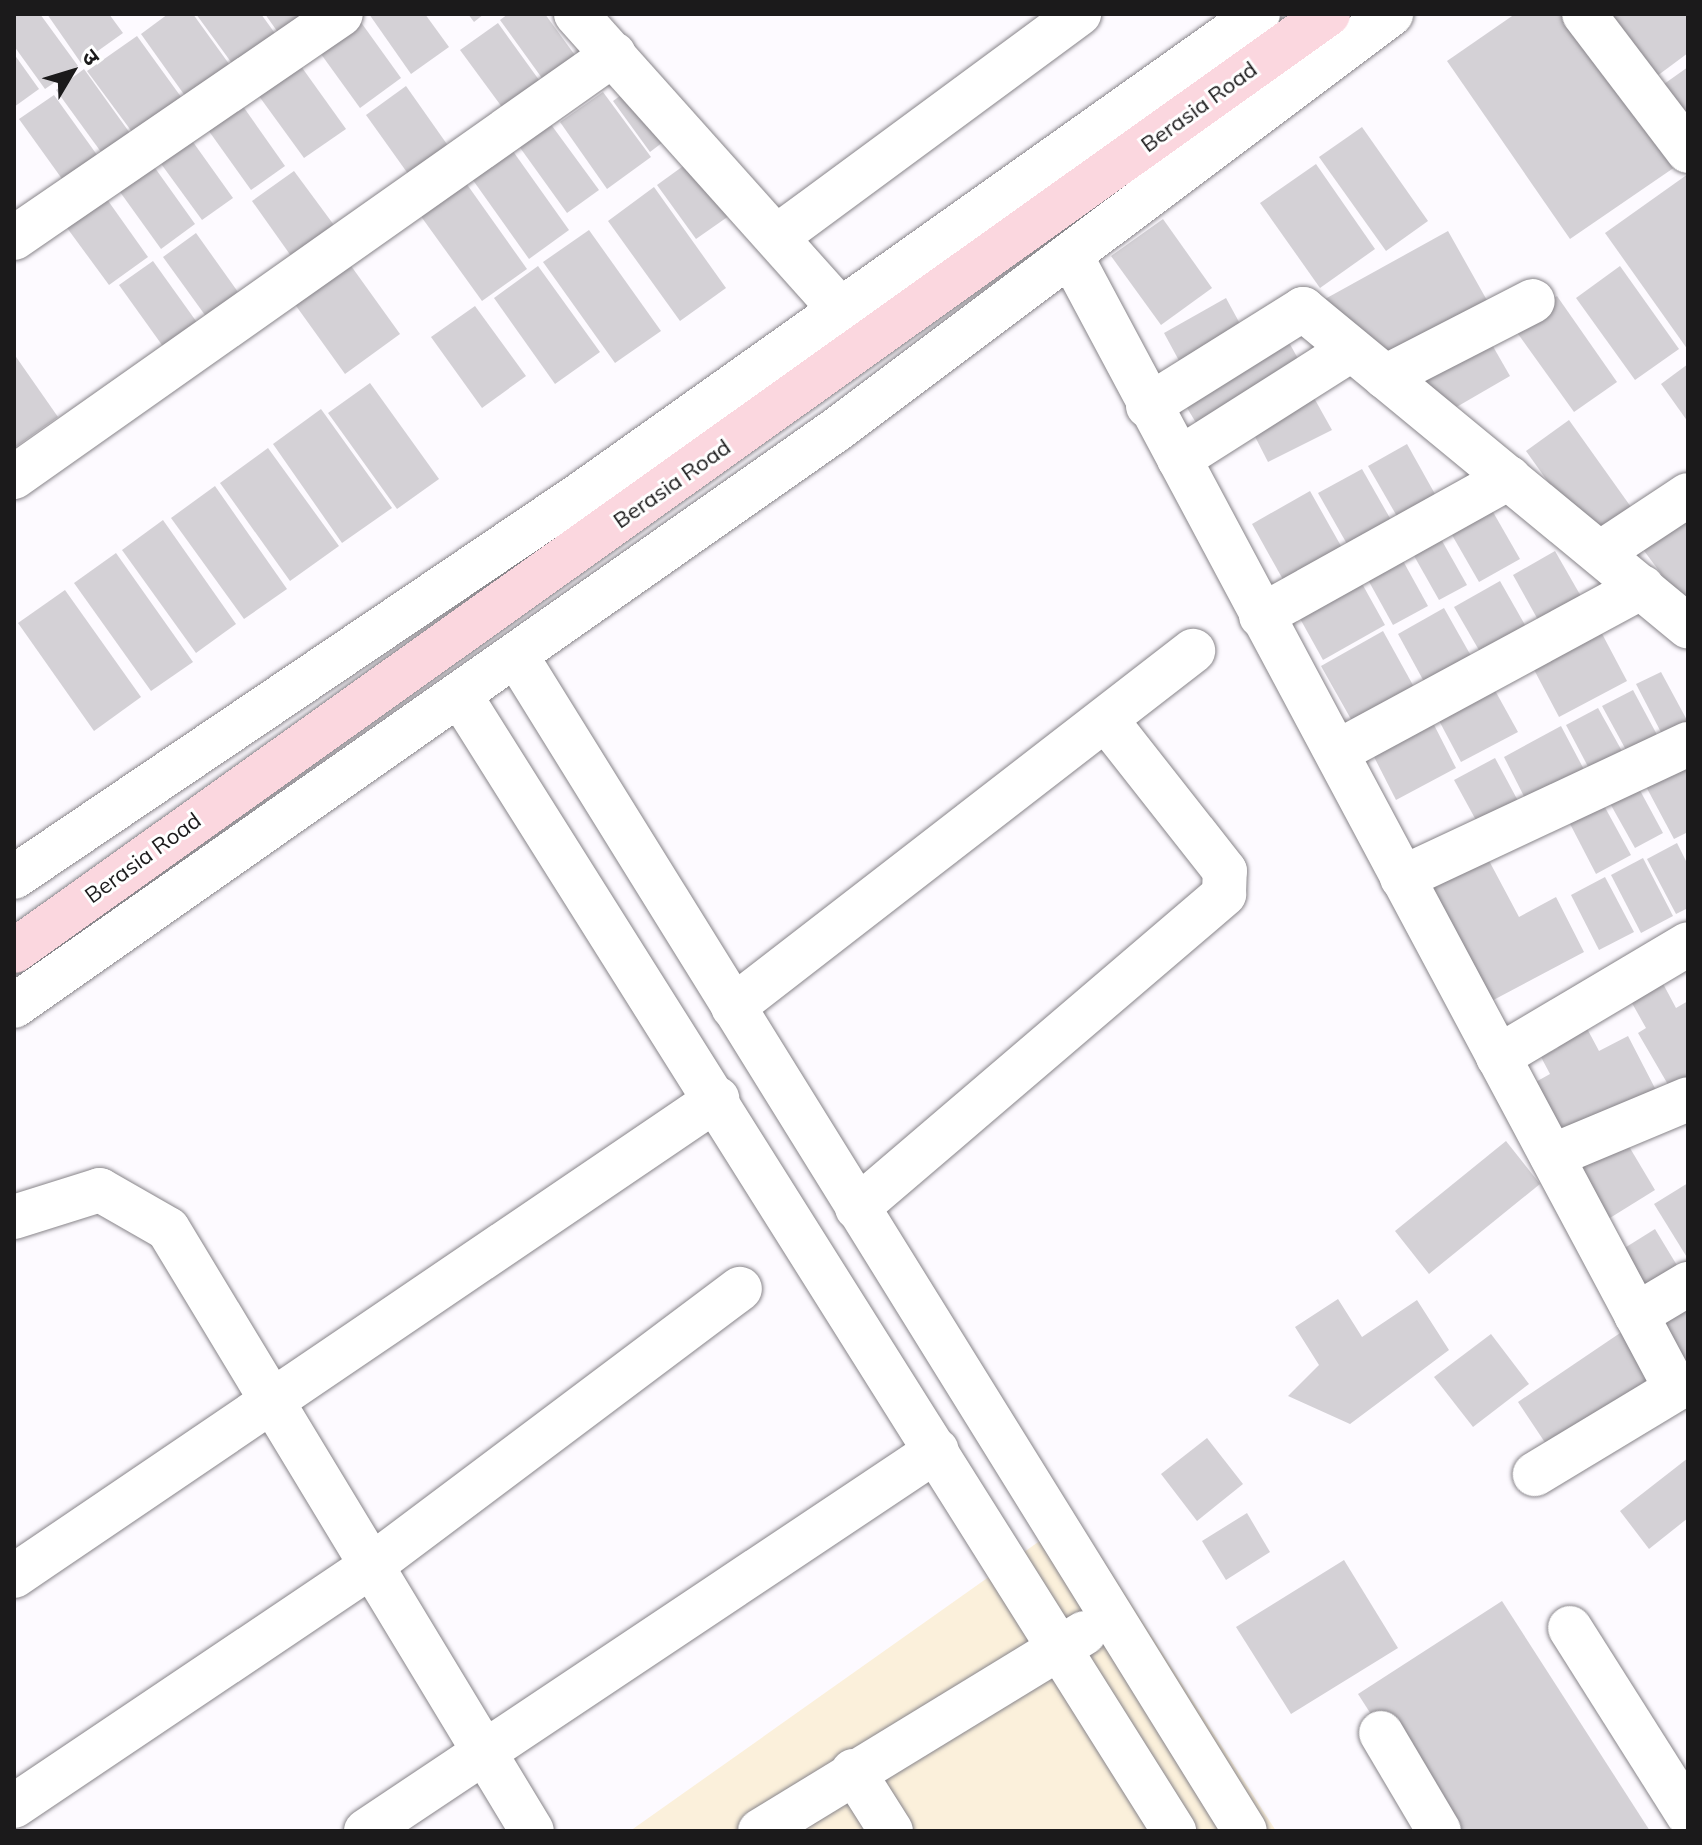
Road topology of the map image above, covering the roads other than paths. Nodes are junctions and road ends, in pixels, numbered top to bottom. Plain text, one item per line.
1 (341, 14) edge
2 (576, 14) edge
3 (1079, 14) edge
4 (1258, 14) edge
5 (1328, 14) edge
6 (1391, 14) edge
7 (1584, 14) edge
8 (614, 54) junction
9 (1688, 151) edge
10 (779, 235) junction
11 (14, 238) edge
12 (1072, 258) junction
13 (1533, 301) dead end
14 (842, 312) junction
15 (1351, 350) junction
16 (1385, 377) junction
17 (1148, 406) junction
18 (1179, 459) junction
19 (14, 477) edge
20 (1509, 478) junction
21 (1688, 495) edge
22 (1600, 553) junction
23 (1642, 587) junction
24 (1261, 616) junction
25 (1688, 626) edge
26 (1193, 651) dead end
27 (517, 657) junction
28 (461, 697) junction
29 (1106, 720) junction
30 (1688, 744) edge
31 (1337, 752) junction
32 (14, 877) edge
33 (1402, 878) junction
34 (1688, 944) edge
35 (14, 951) edge
36 (14, 1006) edge
37 (733, 1007) junction
38 (1498, 1057) junction
39 (717, 1099) junction
40 (1688, 1099) edge
41 (1552, 1156) junction
42 (857, 1208) junction
43 (14, 1217) edge
44 (1688, 1284) edge
45 (740, 1289) dead end
46 (1636, 1315) junction
47 (272, 1400) junction
48 (937, 1450) junction
49 (1535, 1474) dead end
50 (372, 1565) junction
51 (14, 1576) edge
52 (1109, 1617) junction
53 (1570, 1628) dead end
54 (1060, 1649) junction
55 (1381, 1733) dead end
56 (485, 1753) junction
57 (853, 1771) junction
58 (14, 1806) edge
59 (1688, 1815) edge
60 (366, 1831) edge
61 (532, 1831) edge
62 (760, 1831) edge
63 (891, 1831) edge
64 (1174, 1831) edge
65 (1245, 1831) edge
66 (1439, 1831) edge

1 - 11 street
2 - 8 street
3 - 10 street
4 - 14 street
5 - 35 main road, Berasia Road
6 - 12 street
7 - 9 street
8 - 10 street
8 - 19 street
10 - 14 street
12 - 17 street
12 - 27 street
13 - 16 street
14 - 32 street
15 - 16 street
15 - 17 street
15 - 18 street
16 - 20 street
17 - 18 street
18 - 24 street
20 - 22 street
20 - 24 street
21 - 22 street
22 - 23 street
23 - 25 street
23 - 31 street
24 - 31 street
26 - 29 street
27 - 28 street
27 - 37 street
28 - 36 street
28 - 39 street
29 - 37 street
29 - 42 street
30 - 33 street
31 - 33 street
33 - 38 street
34 - 38 street
37 - 42 street
38 - 41 street
39 - 47 street
39 - 48 street
40 - 41 street
41 - 46 street
42 - 52 street
43 - 47 street
44 - 46 street
45 - 50 street
46 - 49 street
47 - 50 street
47 - 51 street
48 - 54 street
48 - 56 street
50 - 56 street
50 - 58 street
52 - 54 street
52 - 65 street
53 - 59 street
54 - 57 street
54 - 64 street
55 - 66 street
56 - 60 street
56 - 61 street
57 - 62 street
57 - 63 street

